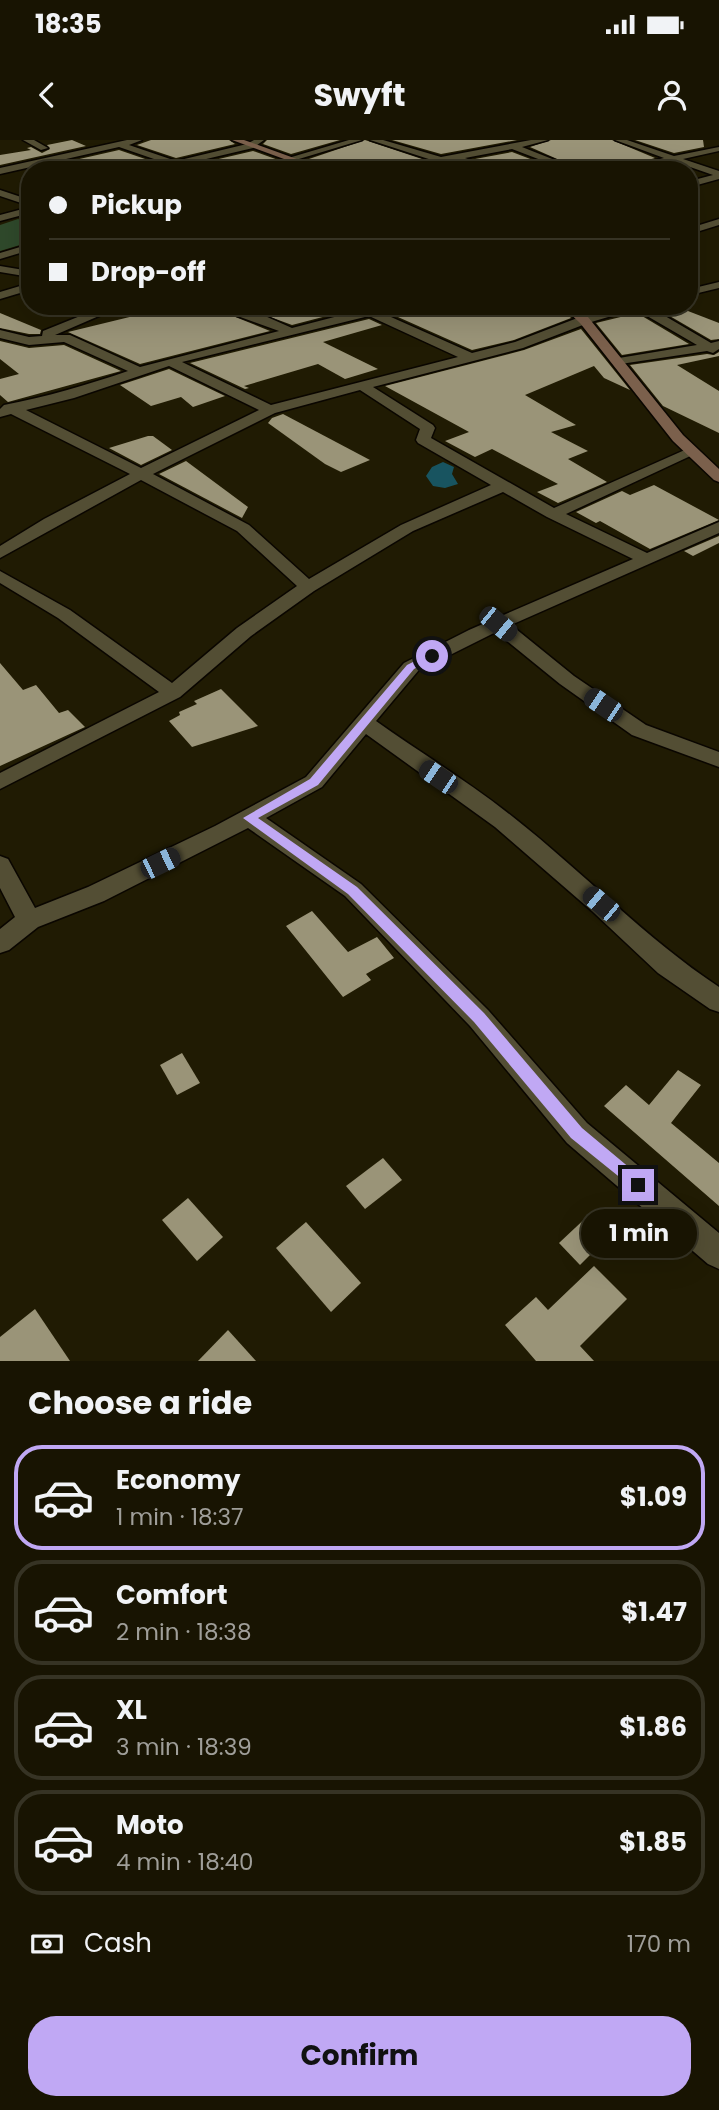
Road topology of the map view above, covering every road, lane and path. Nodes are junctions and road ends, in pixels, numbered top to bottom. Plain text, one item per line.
1 (27, 140) edge
2 (138, 140) edge
3 (236, 140) edge
4 (260, 140) edge
5 (358, 140) edge
6 (374, 140) edge
7 (544, 140) edge
8 (619, 140) edge
9 (527, 141) edge
10 (115, 142) edge
11 (509, 145) junction
12 (250, 146) junction
13 (44, 148) dead end
14 (719, 149) edge
15 (62, 157) junction
16 (453, 157) junction
17 (289, 159) junction
18 (674, 160) junction
19 (44, 161) edge
20 (69, 161) edge
21 (169, 161) edge
22 (184, 161) edge
23 (296, 161) edge
24 (466, 161) edge
25 (552, 161) edge
26 (669, 161) edge
27 (677, 161) edge
28 (21, 166) edge
29 (698, 168) edge
30 (0, 171) edge
31 (719, 175) edge
32 (698, 182) edge
33 (0, 193) edge
34 (21, 200) edge
35 (21, 212) edge
36 (0, 218) edge
37 (719, 222) edge
38 (707, 226) junction
39 (698, 228) edge
40 (719, 230) edge
41 (21, 250) edge
42 (0, 256) edge
43 (0, 269) edge
44 (21, 272) edge
45 (719, 285) edge
46 (21, 289) edge
47 (698, 290) edge
48 (0, 296) edge
49 (100, 315) edge
50 (247, 315) edge
51 (364, 315) edge
52 (376, 315) edge
53 (578, 315) edge
54 (601, 315) edge
55 (655, 315) edge
56 (584, 320) junction
57 (293, 333) junction
58 (0, 334) edge
59 (29, 341) junction
60 (0, 347) edge
61 (716, 349) edge
62 (469, 358) junction
63 (170, 361) junction
64 (619, 362) junction
65 (139, 371) junction
66 (361, 385) junction
67 (3, 409) edge
68 (270, 410) junction
69 (692, 452) junction
70 (139, 475) junction
71 (719, 477) edge
72 (505, 485) junction
73 (553, 514) junction
74 (719, 527) edge
75 (0, 553) edge
76 (649, 559) junction
77 (0, 576) edge
78 (308, 587) junction
79 (498, 624) junction
80 (173, 693) junction
81 (363, 722) junction
82 (719, 760) edge
83 (0, 782) edge
84 (249, 818) junction
85 (0, 865) edge
86 (29, 920) junction
87 (0, 943) edge
88 (719, 1001) edge
89 (719, 1253) edge

1 - 13 street
2 - 10 street
3 - 12 street
4 - 12 street
5 - 17 street
6 - 16 street
7 - 9 street
8 - 18 street
9 - 11 street
10 - 15 street
10 - 21 street
11 - 16 street
11 - 25 street
12 - 17 street
12 - 22 street
14 - 18 street
15 - 19 street
15 - 20 street
16 - 24 street
17 - 23 street
18 - 26 street
18 - 27 street
28 - 30 street
29 - 31 street
31 - 32 street
33 - 34 street
35 - 36 street
37 - 38 street
38 - 39 street
38 - 40 street
41 - 42 street
43 - 44 street
45 - 47 street
46 - 48 street
49 - 59 street
50 - 57 street
51 - 57 street
52 - 62 street
53 - 56 street
54 - 56 street
55 - 61 street
56 - 62 street
56 - 64 street
57 - 63 street
58 - 59 street
59 - 60 street
59 - 65 street
61 - 64 street
62 - 66 street
63 - 65 street
63 - 68 street
64 - 69 street
65 - 67 street
66 - 68 street
66 - 72 street
67 - 70 street
68 - 70 street
69 - 71 street
69 - 73 street
70 - 75 street
70 - 78 street
72 - 73 street
72 - 78 street
73 - 76 street
74 - 76 street
76 - 79 street
77 - 80 street
78 - 80 street
79 - 81 street
79 - 82 street
80 - 83 street
81 - 84 street
81 - 88 street
84 - 86 street
84 - 89 street
85 - 86 street
86 - 87 street

